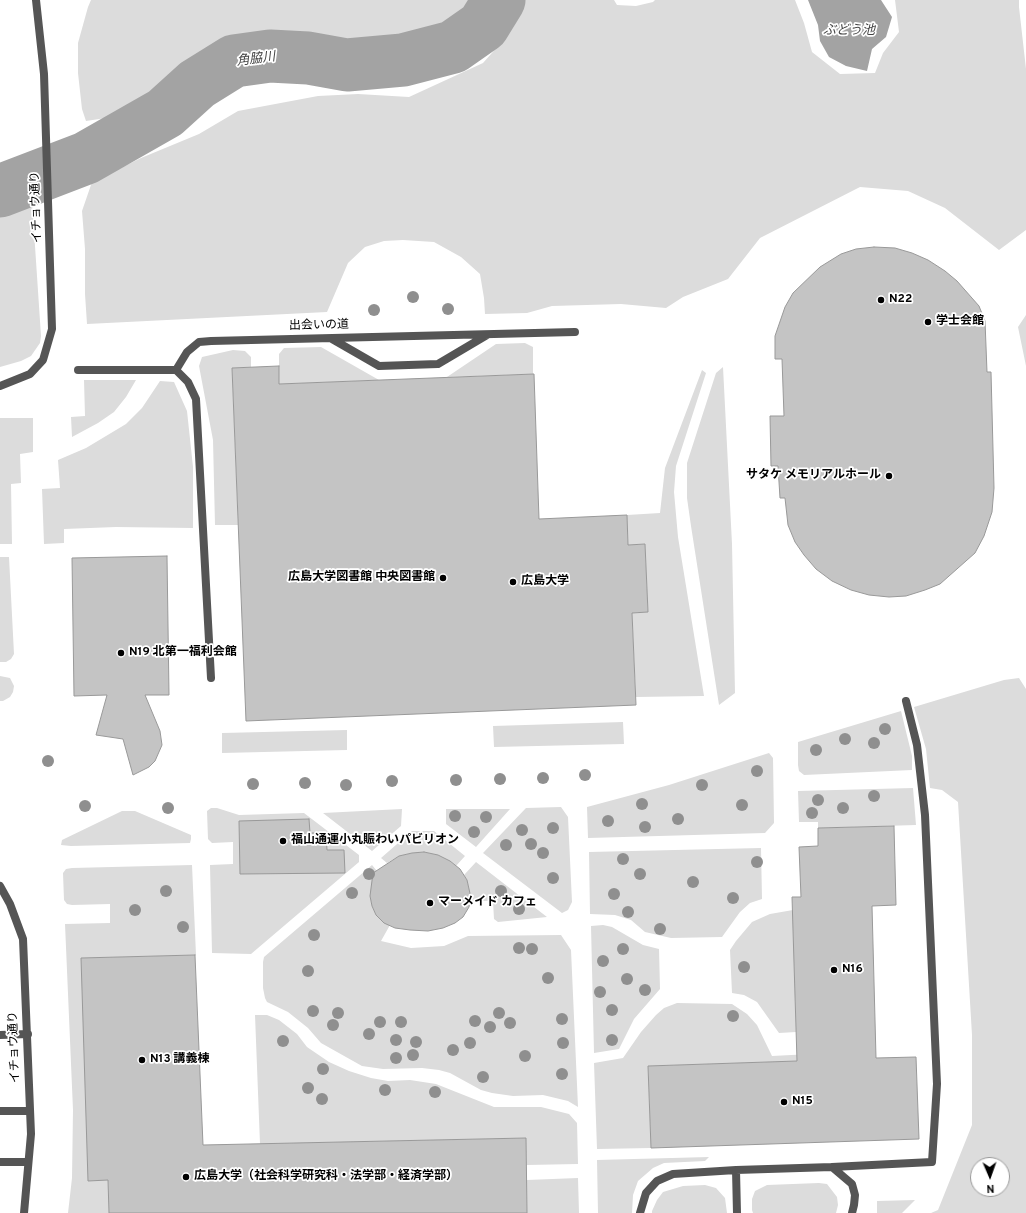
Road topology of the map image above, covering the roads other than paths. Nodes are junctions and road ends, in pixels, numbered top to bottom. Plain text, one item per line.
1 (36, 0) edge
2 (575, 332) dead end
3 (487, 334) junction
4 (331, 338) junction
5 (78, 370) dead end
6 (176, 370) junction
7 (0, 386) edge
8 (211, 678) dead end
9 (906, 701) dead end
10 (0, 886) edge
11 (28, 1034) junction
12 (0, 1035) edge
13 (0, 1111) edge
14 (29, 1111) junction
15 (0, 1162) edge
16 (28, 1162) junction
17 (832, 1167) junction
18 (736, 1170) junction
19 (24, 1213) edge
20 (640, 1213) edge
21 (737, 1213) edge
22 (852, 1213) edge

1 - 7 lane, イチョウ通り
2 - 3 lane, 出会いの道
3 - 4 lane, 出会いの道
3 - 4 lane
4 - 6 lane, 出会いの道
5 - 6 lane
6 - 8 lane
9 - 17 lane
10 - 11 lane, イチョウ通り
11 - 12 lane
11 - 14 lane, イチョウ通り
13 - 14 lane
14 - 16 lane, イチョウ通り
15 - 16 lane
16 - 19 lane, イチョウ通り
17 - 18 lane
17 - 22 lane
18 - 20 lane
18 - 21 lane

